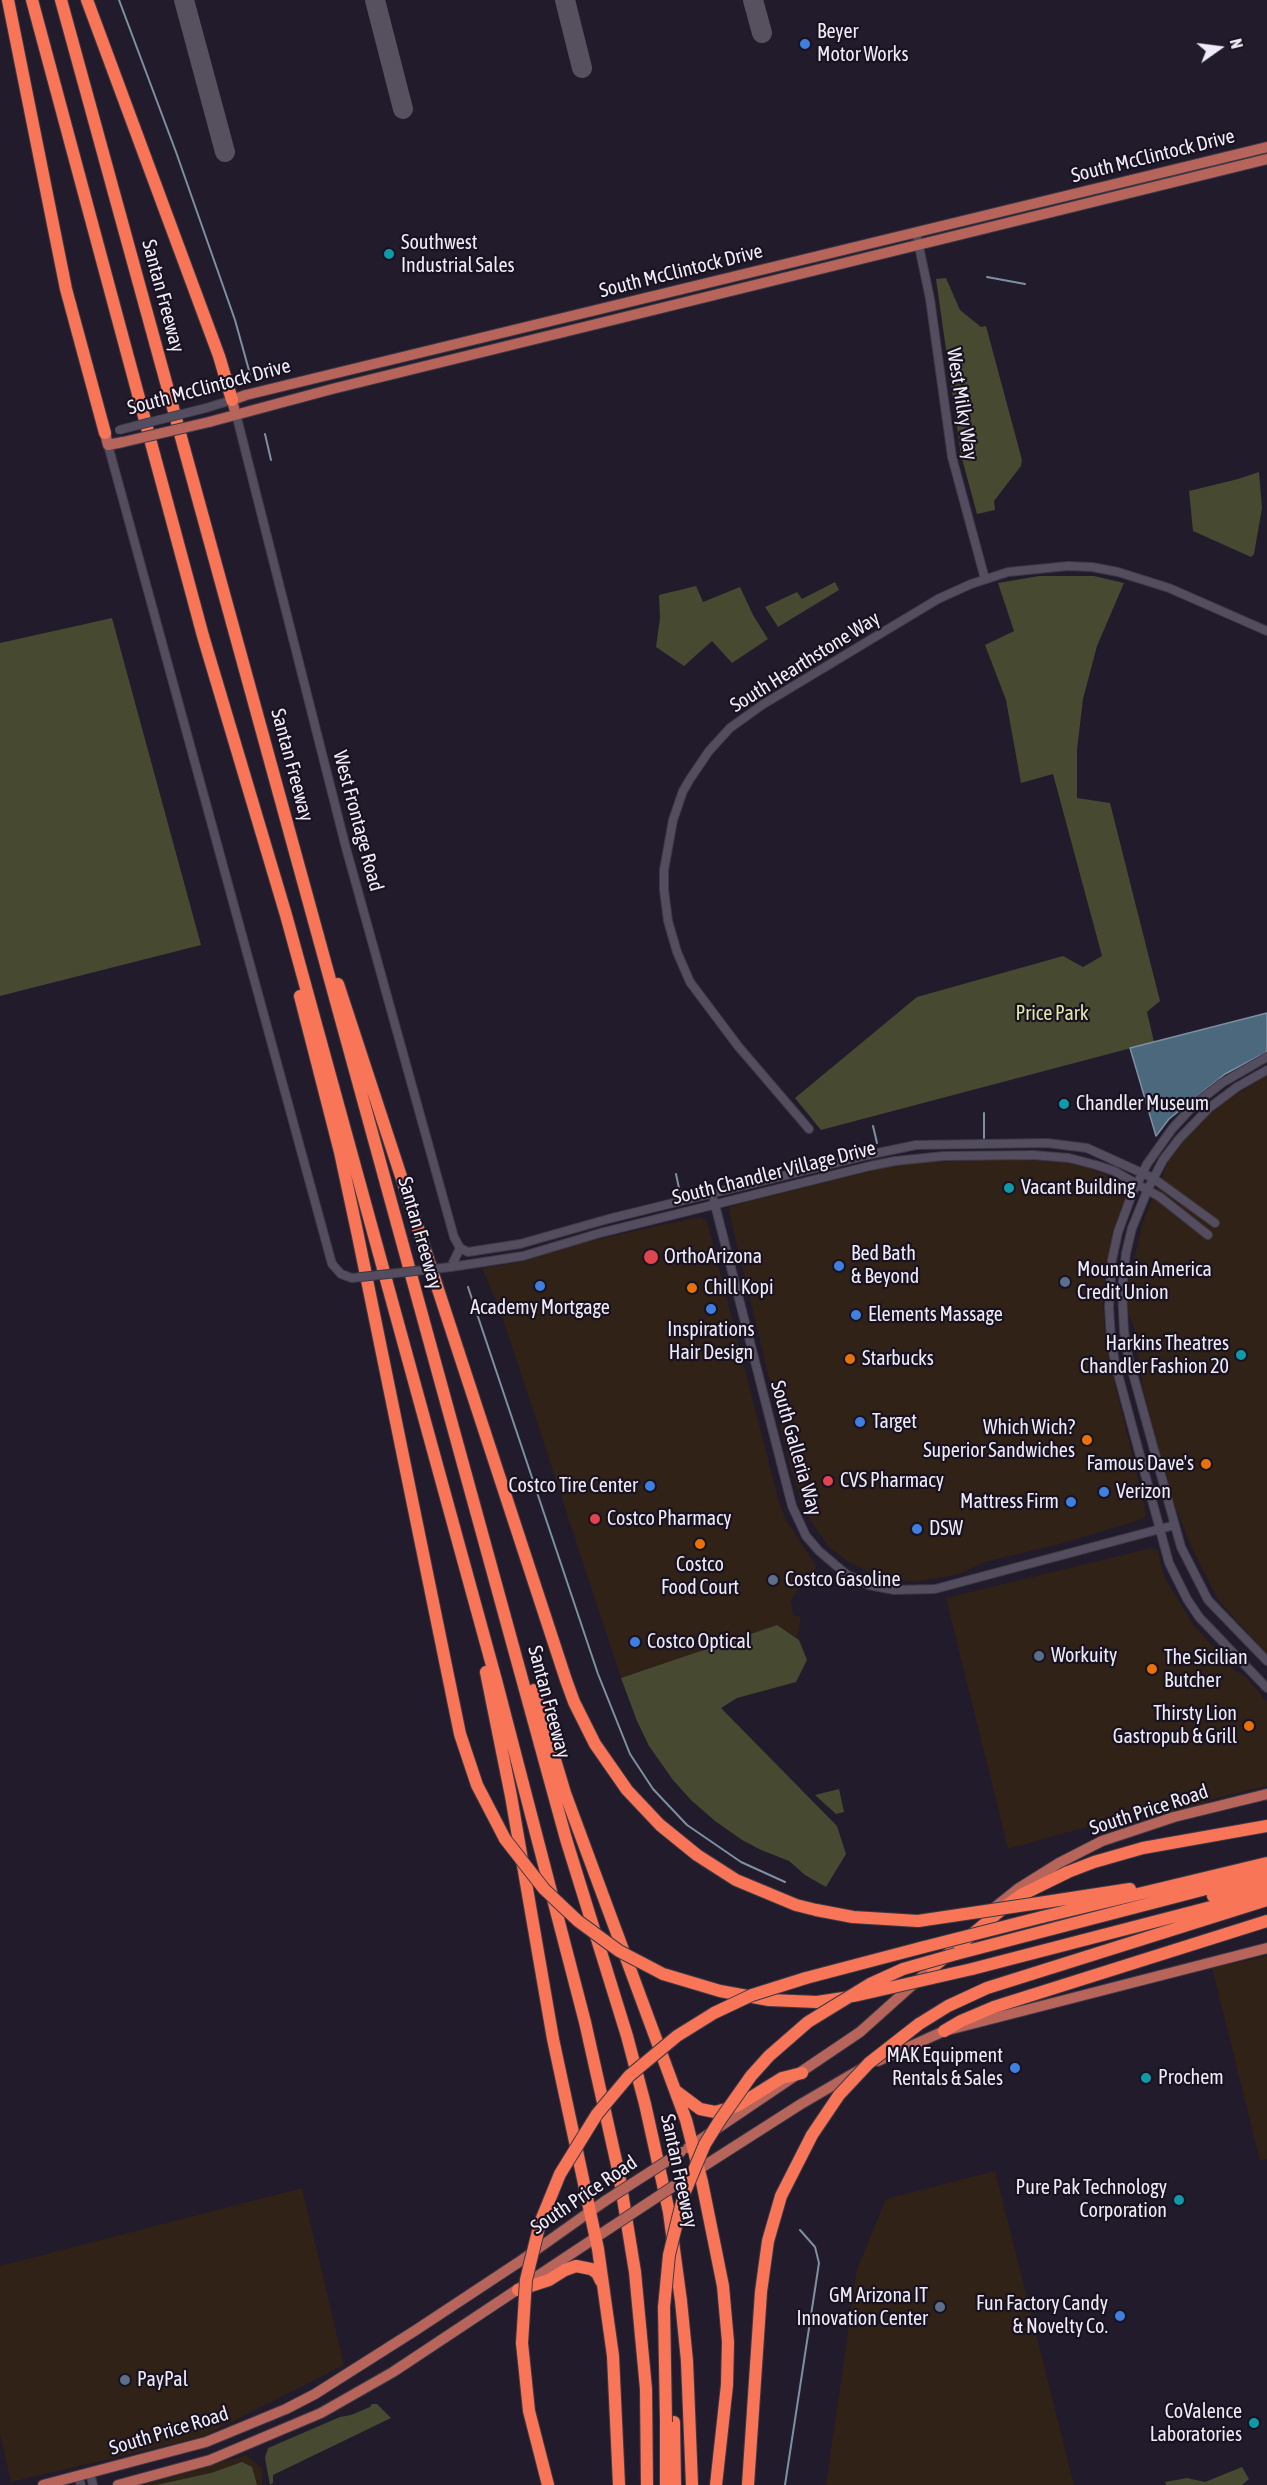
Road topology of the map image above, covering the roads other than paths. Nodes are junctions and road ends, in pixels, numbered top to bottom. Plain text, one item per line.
1 (8, 0) edge
2 (32, 0) edge
3 (61, 0) edge
4 (87, 0) edge
5 (1267, 147) edge
6 (1267, 159) edge
7 (916, 232) junction
8 (919, 245) junction
9 (232, 400) junction
10 (236, 414) junction
11 (107, 439) junction
12 (985, 579) junction
13 (1267, 631) edge
14 (255, 817) junction
15 (310, 905) junction
16 (1267, 1057) edge
17 (1267, 1070) edge
18 (809, 1129) dead end
19 (1139, 1178) junction
20 (1150, 1184) junction
21 (711, 1193) junction
22 (714, 1205) junction
23 (1215, 1223) dead end
24 (1208, 1235) dead end
25 (460, 1248) junction
26 (451, 1268) junction
27 (1174, 1525) junction
28 (1160, 1529) junction
29 (484, 1538) junction
30 (471, 1592) junction
31 (1267, 1661) edge
32 (1267, 1688) edge
33 (1267, 1794) edge
34 (1267, 1826) edge
35 (1267, 1863) edge
36 (1267, 1873) edge
37 (1211, 1876) junction
38 (1267, 1883) edge
39 (1267, 1892) edge
40 (1267, 1900) edge
41 (1267, 1921) edge
42 (1267, 1948) edge
43 (956, 1958) junction
44 (932, 1968) junction
45 (944, 2031) junction
46 (802, 2073) junction
47 (674, 2088) junction
48 (693, 2144) junction
49 (700, 2169) junction
50 (591, 2211) junction
51 (596, 2239) junction
52 (518, 2290) junction
53 (604, 2291) junction
54 (670, 2422) junction
55 (90, 2473) junction
56 (80, 2480) edge
57 (43, 2485) edge
58 (93, 2485) edge
59 (118, 2485) edge
60 (548, 2485) edge
61 (619, 2485) edge
62 (647, 2485) edge
63 (666, 2485) edge
64 (675, 2485) edge
65 (692, 2485) edge
66 (716, 2485) edge
67 (748, 2485) edge

1 - 11 highway
2 - 14 highway
3 - 15 highway, Santan Freeway
4 - 9 highway
5 - 7 main road, South McClintock Drive
6 - 8 main road, South McClintock Drive
7 - 8 street, West Milky Way
7 - 9 main road, South McClintock Drive
8 - 10 main road, South McClintock Drive
8 - 12 street, West Milky Way
9 - 10 main road, West Frontage Road
9 - 11 street, South McClintock Drive, bridge
10 - 11 main road, South McClintock Drive, bridge
10 - 25 street, West Frontage Road
11 - 26 street, South Chandler Village Drive, bridge
12 - 13 street, South Hearthstone Way
12 - 18 street, South Hearthstone Way
14 - 30 highway
14 - 39 highway, bridge
15 - 29 highway, Santan Freeway
15 - 37 highway, bridge
16 - 19 street
17 - 20 street
19 - 20 street, South Chandler Village Drive
19 - 21 street, South Chandler Village Drive
19 - 22 street, South Chandler Village Drive
19 - 28 street
20 - 23 street, South Chandler Village Drive
20 - 24 street, South Chandler Village Drive
20 - 27 street
21 - 22 street, South Galleria Way
21 - 25 street, South Chandler Village Drive
22 - 26 street, South Chandler Village Drive
22 - 28 street, South Galleria Way
25 - 26 street
27 - 28 street, South Galleria Way
27 - 31 street
28 - 32 street
29 - 47 highway
29 - 65 highway, Santan Freeway
30 - 50 highway
30 - 62 highway
33 - 44 main road, South Price Road
34 - 44 highway
35 - 37 highway
36 - 43 highway
37 - 60 highway, bridge
38 - 43 highway
40 - 67 highway, bridge
41 - 45 highway
42 - 45 main road, South Price Road
43 - 54 highway, bridge
44 - 46 main road, South Price Road
45 - 49 main road, South Price Road
46 - 47 highway
46 - 48 main road, South Price Road
47 - 48 highway
48 - 49 highway
48 - 50 main road, South Price Road, bridge
49 - 51 main road, South Price Road, bridge
49 - 66 highway
50 - 51 highway
50 - 55 main road, South Price Road
51 - 52 main road, South Price Road
51 - 53 highway
52 - 53 highway
52 - 59 main road, South Price Road
53 - 61 highway
54 - 63 highway
54 - 64 highway
55 - 56 main road, South Price Road
55 - 58 street
56 - 57 main road, South Price Road

